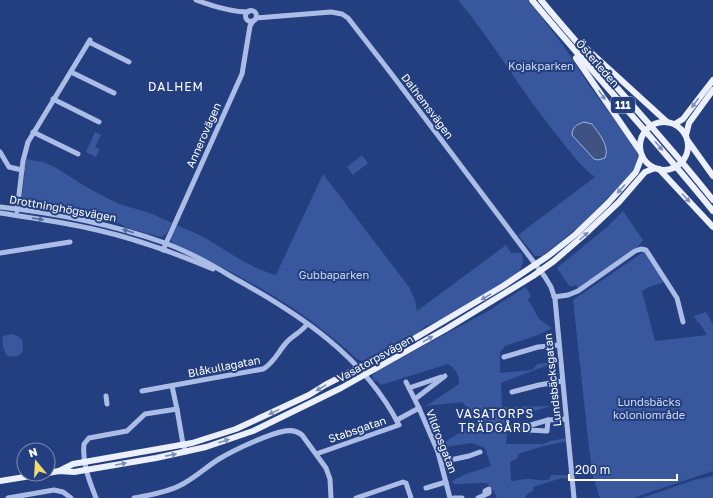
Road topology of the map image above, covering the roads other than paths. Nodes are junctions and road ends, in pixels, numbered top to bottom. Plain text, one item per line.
1 (196, 0) edge
2 (532, 0) edge
3 (541, 0) edge
4 (251, 18) junction
5 (563, 27) junction
6 (555, 29) junction
7 (129, 62) dead end
8 (71, 72) junction
9 (713, 80) edge
10 (713, 90) edge
11 (114, 93) dead end
12 (53, 99) junction
13 (99, 122) dead end
14 (667, 122) junction
15 (675, 124) junction
16 (33, 132) junction
17 (687, 137) junction
18 (0, 152) edge
19 (78, 154) dead end
20 (641, 154) junction
21 (657, 169) junction
22 (22, 170) junction
23 (713, 176) edge
24 (713, 200) edge
25 (0, 207) edge
26 (17, 209) junction
27 (713, 211) edge
28 (0, 213) edge
29 (16, 215) junction
30 (713, 227) edge
31 (70, 242) dead end
32 (166, 243) junction
33 (163, 250) junction
34 (0, 253) edge
35 (536, 265) junction
36 (540, 271) junction
37 (233, 277) junction
38 (554, 297) junction
39 (683, 322) dead end
40 (308, 324) junction
41 (559, 345) junction
42 (504, 357) dead end
43 (358, 368) junction
44 (365, 376) junction
45 (562, 381) junction
46 (406, 382) dead end
47 (172, 386) junction
48 (409, 388) junction
49 (142, 391) dead end
50 (512, 392) dead end
51 (106, 396) dead end
52 (414, 399) junction
53 (107, 404) dead end
54 (419, 408) junction
55 (176, 409) junction
56 (566, 419) junction
57 (397, 420) junction
58 (548, 420) junction
59 (510, 428) dead end
60 (527, 428) junction
61 (183, 444) junction
62 (186, 452) junction
63 (480, 452) dead end
64 (316, 454) junction
65 (441, 462) junction
66 (85, 466) junction
67 (56, 472) edge
68 (16, 479) edge
69 (0, 481) edge
70 (446, 482) junction
71 (426, 488) dead end
72 (485, 495) dead end
73 (8, 498) edge
74 (71, 498) edge
75 (96, 498) edge
76 (134, 498) edge
77 (331, 498) edge
78 (356, 498) edge
79 (411, 498) edge
80 (450, 498) edge
81 (454, 498) edge
82 (462, 498) edge
83 (478, 498) edge
84 (574, 498) edge

1 - 4 street
2 - 6 main road, Österleden / 111
3 - 5 main road, Österleden / 111
4 - 32 street, Annerovägen
4 - 35 street, Dalhemsvägen
5 - 14 main road
5 - 24 main road, Österleden / 111
6 -> 20 main road
6 -> 27 main road, Österleden / 111
7 - 8 street
8 - 11 street
8 - 12 street
9 -> 15 main road
10 - 17 main road
12 - 13 street
12 - 16 street
14 - 15 main road
14 - 20 main road
15 - 17 main road
16 - 19 street
16 - 22 street
17 - 21 main road
17 - 23 main road
18 - 22 street
20 - 21 main road
20 -> 35 main road, Vasatorpsvägen
21 -> 30 main road
36 -> 21 main road, Vasatorpsvägen
22 - 26 street
25 - 26 street, Drottninghögsvägen
26 - 29 street
32 -> 26 street, Drottninghögsvägen
28 - 29 street, Drottninghögsvägen
29 -> 33 street, Drottninghögsvägen
31 - 34 street
32 - 33 street, Annerovägen
32 - 37 street, Drottninghögsvägen
33 - 37 street, Drottninghögsvägen
35 - 36 street, Lundsbäcksgatan
35 -> 43 main road, Vasatorpsvägen
36 - 38 street, Lundsbäcksgatan
44 -> 36 main road, Vasatorpsvägen
37 - 40 street, Drottninghögsvägen
38 - 39 street
38 - 41 street, Lundsbäcksgatan
40 - 43 street, Drottninghögsvägen
40 - 47 street, Blåkullagatan
41 - 42 street
41 - 45 street, Lundsbäcksgatan
43 - 44 street, Drottninghögsvägen
43 -> 61 main road, Vasatorpsvägen
44 - 57 street, Drottninghögsvägen
62 -> 44 main road, Vasatorpsvägen
45 - 50 street
45 - 56 street, Lundsbäcksgatan
46 - 48 street
47 - 49 street, Blåkullagatan
47 - 55 street
48 - 52 street
48 - 52 street
51 - 53 street
52 - 54 street
54 - 57 street, Vildrosgatan
54 - 65 street, Vildrosgatan
55 - 61 street
55 - 66 street
56 - 58 street
56 - 84 street, Lundsbäcksgatan
57 - 64 street, Stabsgatan
58 - 60 street
58 - 60 street
59 - 60 street
61 - 62 street
61 - 66 main road, Vasatorpsvägen
66 -> 62 main road, Vasatorpsvägen
63 - 65 street
64 - 76 street
64 - 77 street
65 - 70 street, Vildrosgatan
66 - 67 main road, Vasatorpsvägen
66 - 75 street
68 - 69 main road
70 - 71 street, Vildrosgatan
70 - 80 street, Vildrosgatan
72 - 83 street
73 - 74 street
78 - 79 street
81 - 82 street

